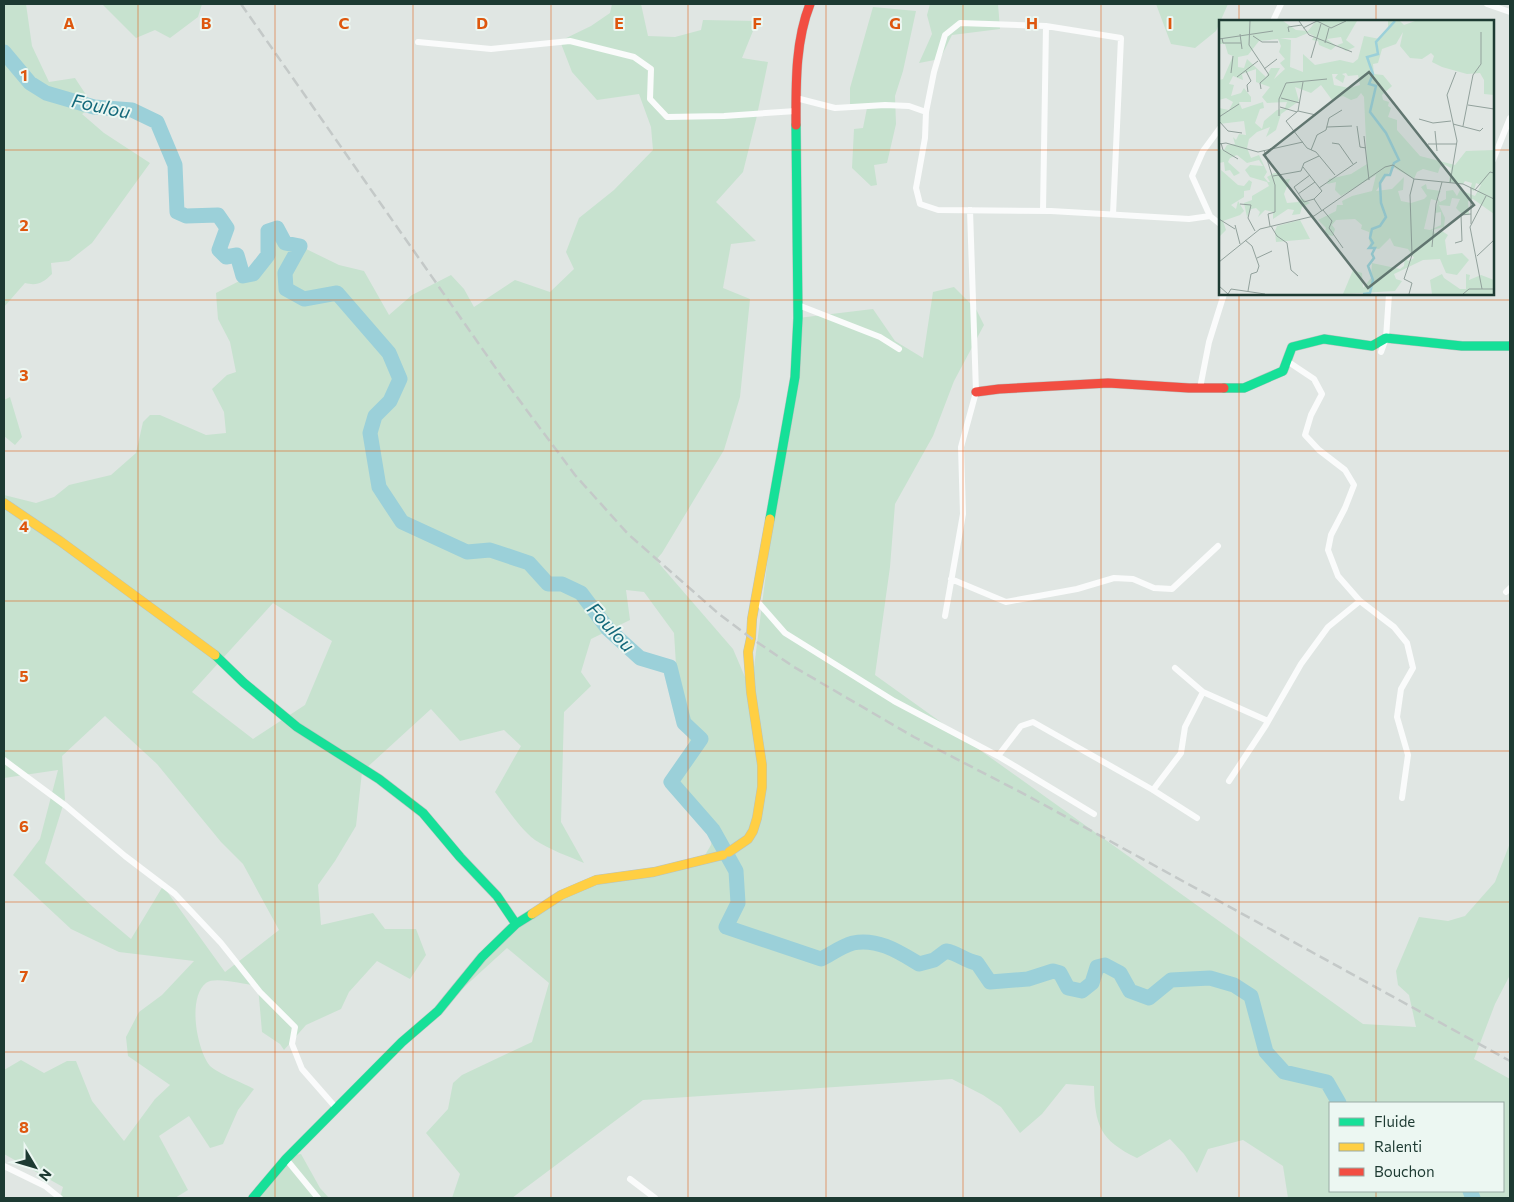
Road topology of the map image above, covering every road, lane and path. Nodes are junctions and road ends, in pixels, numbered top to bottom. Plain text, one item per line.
1 (810, 4) edge
2 (1282, 4) edge
3 (1487, 4) edge
4 (1510, 12) edge
5 (1274, 20) edge
6 (1046, 26) junction
7 (418, 42) dead end
8 (796, 98) junction
9 (796, 110) junction
10 (926, 112) junction
11 (1510, 118) edge
12 (1219, 129) edge
13 (1494, 158) edge
14 (970, 210) junction
15 (1043, 211) junction
16 (1113, 214) junction
17 (1210, 216) junction
18 (1219, 223) edge
19 (1224, 295) edge
20 (1389, 295) edge
21 (798, 306) junction
22 (1386, 338) junction
23 (1510, 346) edge
24 (899, 349) dead end
25 (1381, 352) dead end
26 (1287, 361) junction
27 (1200, 388) junction
28 (976, 392) junction
29 (4, 503) edge
30 (1218, 546) dead end
31 (951, 579) junction
32 (756, 600) junction
33 (1360, 600) junction
34 (945, 616) dead end
35 (1175, 668) dead end
36 (1203, 692) junction
37 (1268, 721) junction
38 (998, 756) junction
39 (4, 760) edge
40 (1229, 781) dead end
41 (1153, 790) junction
42 (1402, 798) dead end
43 (1094, 814) dead end
44 (1197, 818) dead end
45 (516, 924) junction
46 (337, 1109) junction
47 (286, 1159) junction
48 (4, 1166) edge
49 (630, 1180) dead end
50 (60, 1198) edge
51 (253, 1198) edge
52 (318, 1198) edge
53 (655, 1198) edge

1 - 8 street
2 - 5 street
3 - 4 street
6 - 10 street
6 - 15 street
6 - 16 street
7 - 9 street
8 - 9 street
8 - 10 street
9 - 21 street
10 - 14 street
11 - 13 street
12 - 17 street
14 - 15 street
14 - 28 street
15 - 16 street
16 - 17 street
17 - 18 street
19 - 27 street
20 - 22 street
21 - 24 street
21 - 32 street
22 - 23 street
22 - 25 street
22 - 26 street
26 - 27 street
26 - 33 street
27 - 28 street
28 - 31 street
29 - 45 street
30 - 31 street
31 - 34 street
32 - 38 street
32 - 45 street
33 - 37 street
33 - 42 street
35 - 36 street
36 - 37 street
36 - 41 street
37 - 40 street
38 - 41 street
38 - 43 street
39 - 46 street
41 - 44 street
45 - 46 street
46 - 47 street
47 - 51 street
47 - 52 street
48 - 50 street
49 - 53 street

